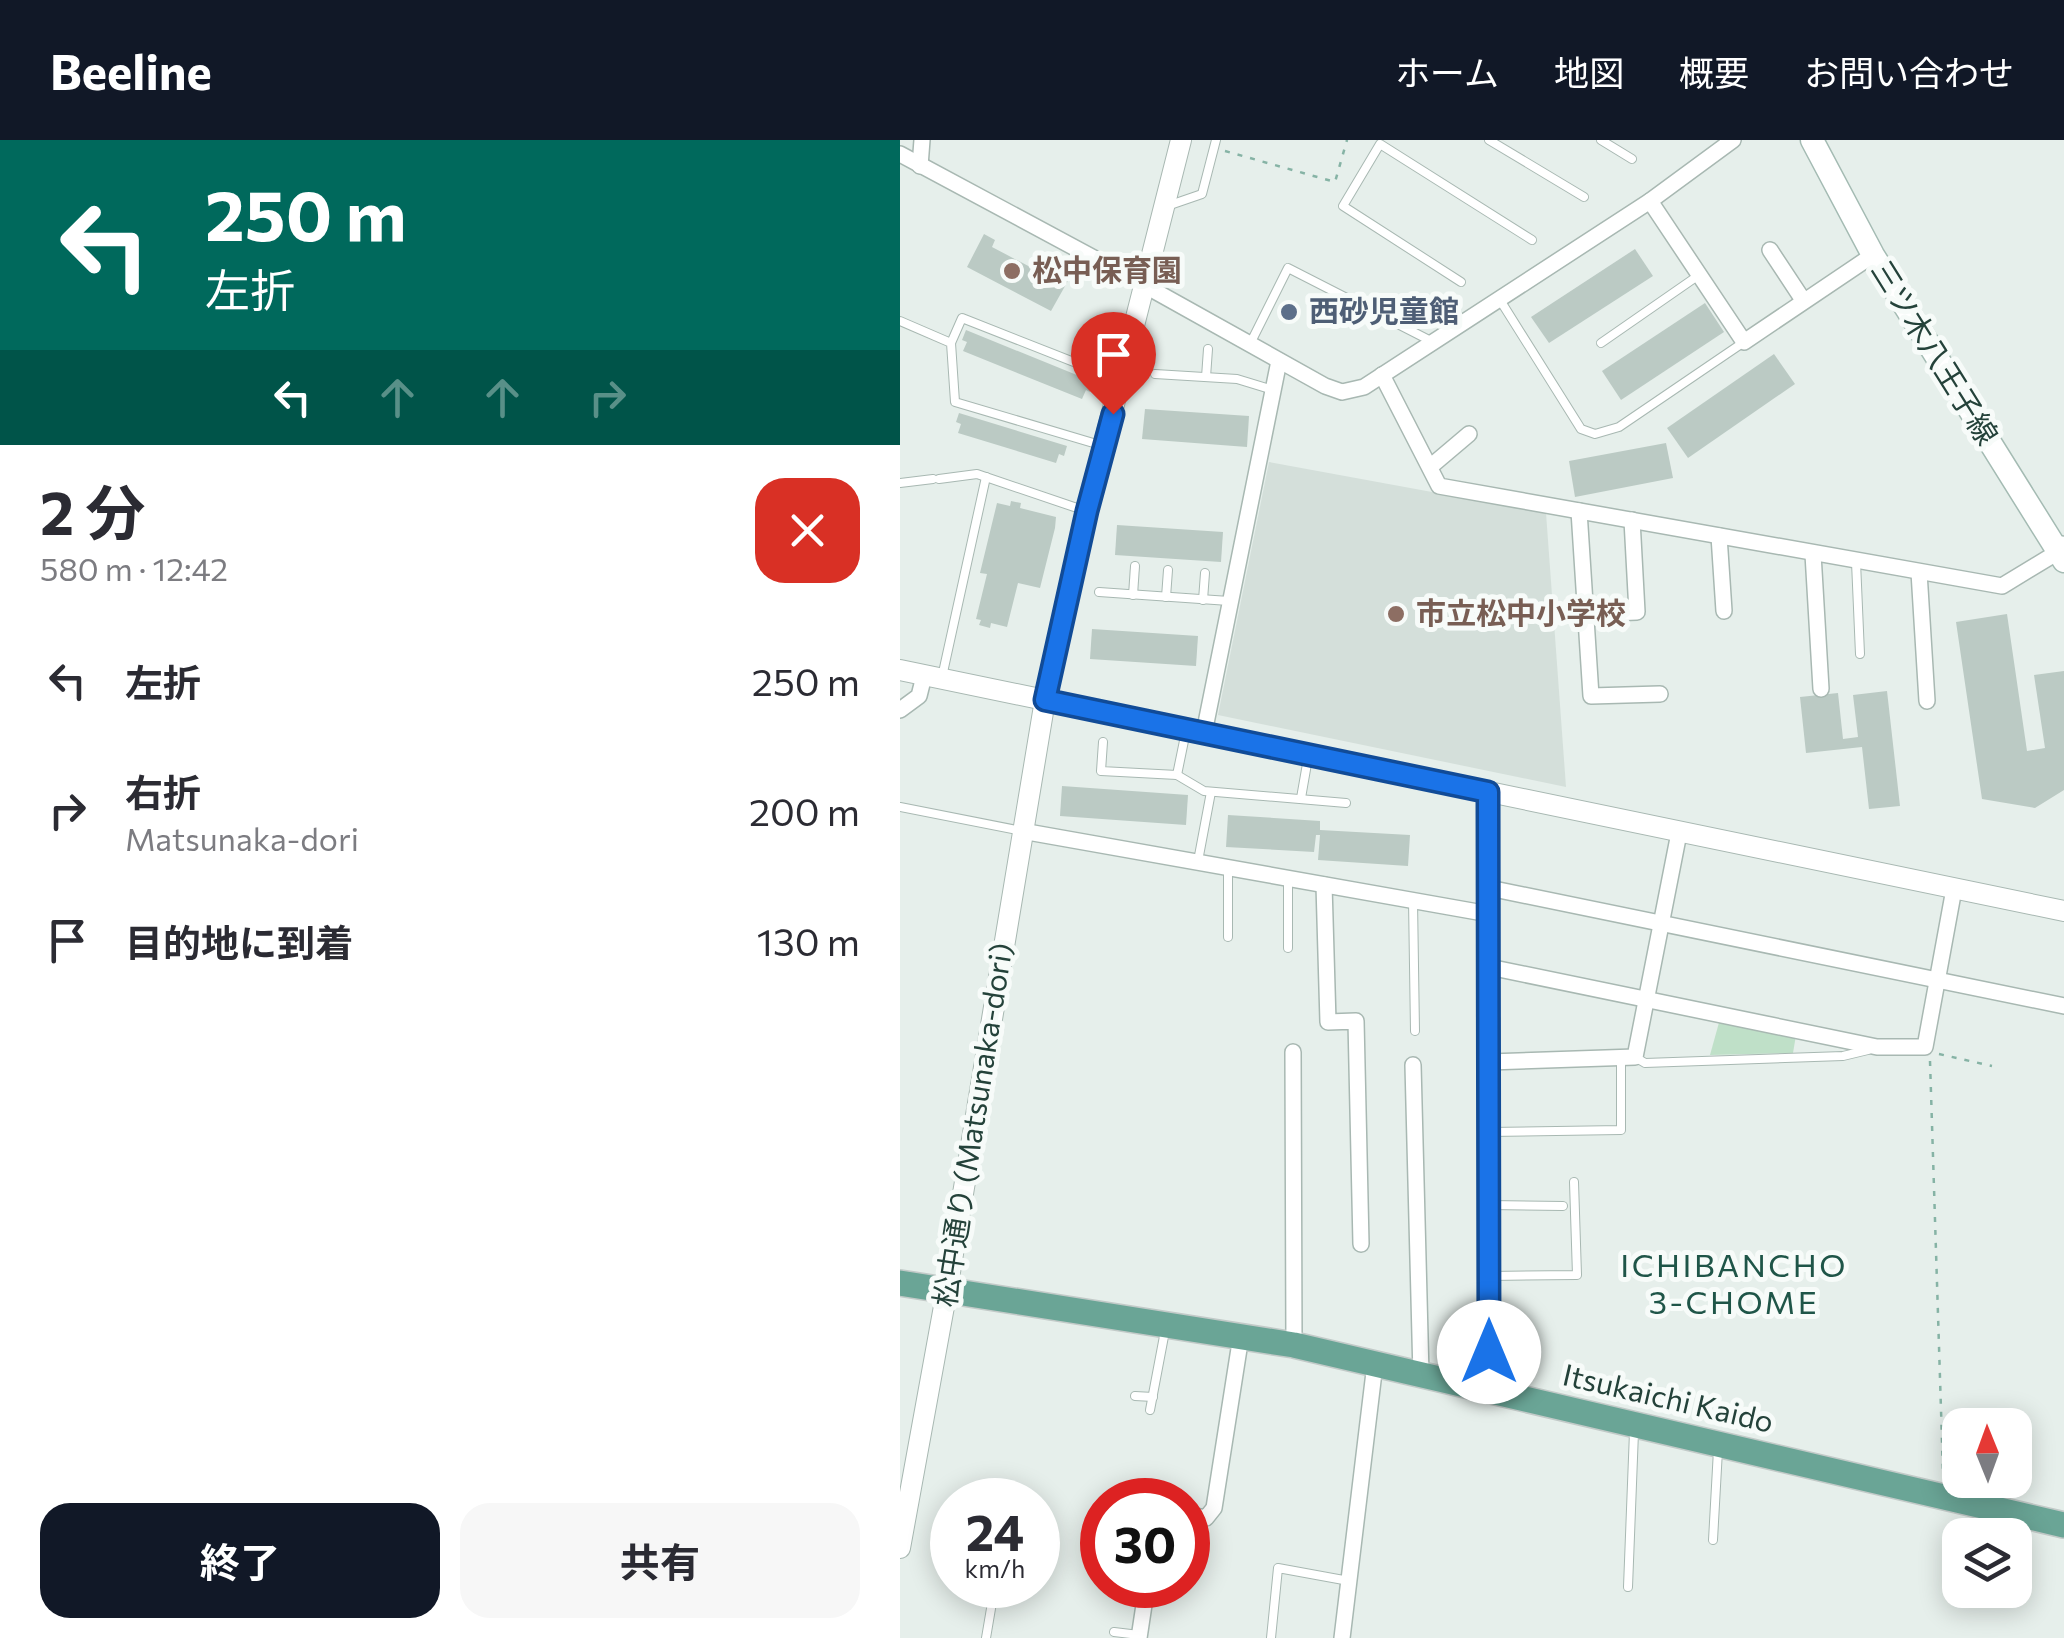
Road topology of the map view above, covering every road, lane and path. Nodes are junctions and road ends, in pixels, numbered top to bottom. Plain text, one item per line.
1 (922, 140) edge
2 (1347, 140) edge
3 (1399, 140) edge
4 (1488, 140) edge
5 (1600, 140) edge
6 (1733, 140) edge
7 (1812, 140) edge
8 (1176, 142) edge
9 (1215, 144) edge
10 (1394, 150) junction
11 (900, 154) edge
12 (1632, 158) dead end
13 (920, 166) junction
14 (1584, 197) dead end
15 (1650, 201) junction
16 (1166, 204) junction
17 (1532, 240) dead end
18 (1770, 250) dead end
19 (1873, 255) junction
20 (1699, 275) junction
21 (1461, 282) dead end
22 (1144, 284) junction
23 (1500, 300) junction
24 (1803, 300) junction
25 (900, 321) edge
26 (1744, 342) junction
27 (951, 343) junction
28 (1435, 343) junction
29 (1601, 343) dead end
30 (1250, 344) junction
31 (1208, 348) dead end
32 (1279, 361) junction
33 (1155, 374) dead end
34 (1382, 375) junction
35 (1206, 377) junction
36 (1121, 381) junction
37 (1273, 390) junction
38 (1469, 434) dead end
39 (1104, 447) junction
40 (1430, 467) junction
41 (986, 477) junction
42 (900, 483) edge
43 (1087, 511) junction
44 (1580, 511) junction
45 (1632, 520) junction
46 (1719, 536) junction
47 (2062, 552) edge
48 (1813, 554) junction
49 (1856, 562) junction
50 (1136, 566) dead end
51 (1168, 570) dead end
52 (1919, 572) junction
53 (1205, 573) dead end
54 (1099, 592) dead end
55 (1134, 595) junction
56 (1166, 597) junction
57 (1203, 600) junction
58 (1231, 602) junction
59 (1724, 611) dead end
60 (1586, 614) junction
61 (1860, 654) dead end
62 (900, 670) edge
63 (932, 677) junction
64 (1821, 690) dead end
65 (1660, 694) dead end
66 (1045, 700) junction
67 (1927, 701) dead end
68 (900, 710) edge
69 (1195, 731) junction
70 (1102, 742) dead end
71 (1309, 755) junction
72 (1177, 775) junction
73 (1211, 792) junction
74 (1488, 792) junction
75 (1301, 798) junction
76 (1346, 802) dead end
77 (900, 807) edge
78 (1022, 831) junction
79 (1679, 833) junction
80 (1198, 861) junction
81 (1228, 867) junction
82 (1288, 878) junction
83 (1324, 885) junction
84 (1489, 888) junction
85 (1954, 889) junction
86 (1413, 900) junction
87 (2064, 912) edge
88 (1489, 914) junction
89 (1661, 924) junction
90 (1228, 937) dead end
91 (1288, 948) dead end
92 (1490, 967) junction
93 (1936, 981) junction
94 (1646, 1000) junction
95 (2064, 1006) edge
96 (1415, 1031) dead end
97 (1877, 1048) junction
98 (1293, 1052) dead end
99 (1628, 1058) junction
100 (1489, 1062) junction
101 (1414, 1065) dead end
102 (1992, 1066) dead end
103 (1489, 1132) junction
104 (1574, 1182) dead end
105 (1489, 1205) junction
106 (1564, 1206) dead end
107 (1361, 1244) dead end
108 (1489, 1276) junction
109 (900, 1283) edge
110 (947, 1290) junction
111 (1166, 1325) junction
112 (1241, 1336) junction
113 (1294, 1345) junction
114 (1376, 1364) junction
115 (1421, 1374) junction
116 (1489, 1390) junction
117 (1135, 1396) dead end
118 (1152, 1397) junction
119 (1150, 1410) dead end
120 (1635, 1424) junction
121 (1942, 1434) edge
122 (1718, 1444) junction
123 (1942, 1498) edge
124 (1944, 1498) edge
125 (1210, 1513) edge
126 (2064, 1526) edge
127 (1713, 1540) dead end
128 (900, 1548) edge
129 (1349, 1582) junction
130 (1628, 1587) dead end
131 (991, 1608) edge
132 (1143, 1608) edge
133 (1114, 1632) dead end
134 (1139, 1636) edge
135 (986, 1638) edge
136 (1271, 1638) edge
137 (1342, 1638) edge

1 - 13 street
2 - 9 path
3 - 10 lane
4 - 14 lane
5 - 12 lane
6 - 15 street
7 - 19 main road, 三ツ木八王子線
8 - 16 street, 松中通り (Matsunaka-dori)
9 - 16 lane
10 - 17 lane
10 - 21 lane
11 - 13 street
13 - 22 street
15 - 20 street
15 - 23 street
16 - 22 street, 松中通り (Matsunaka-dori)
18 - 24 street
19 - 24 street
19 - 47 main road, 三ツ木八王子線
20 - 26 street
20 - 29 lane
22 - 30 street
22 - 36 street, 松中通り (Matsunaka-dori)
23 - 26 lane
23 - 28 street
24 - 26 street
25 - 27 lane
27 - 36 lane
27 - 39 lane
28 - 30 lane
28 - 34 street
30 - 32 street
31 - 35 lane
32 - 34 street
32 - 37 street
33 - 35 lane
34 - 40 street
35 - 37 lane
36 - 39 street, 松中通り (Matsunaka-dori)
37 - 58 street
38 - 40 street
39 - 43 street, 松中通り (Matsunaka-dori)
40 - 44 street
41 - 42 lane
41 - 43 lane
41 - 63 lane
43 - 66 street, 松中通り (Matsunaka-dori)
44 - 45 street
44 - 60 street
45 - 46 street
45 - 60 street
46 - 48 street
46 - 59 street
47 - 52 street
48 - 49 street
48 - 64 street
49 - 52 street
49 - 61 lane
50 - 55 lane
51 - 56 lane
52 - 67 street
53 - 57 lane
54 - 55 lane
55 - 56 lane
56 - 57 lane
57 - 58 lane
58 - 69 street
60 - 65 street
62 - 63 street
63 - 66 street
63 - 68 street
66 - 69 street
66 - 78 street, 松中通り (Matsunaka-dori)
69 - 71 street
69 - 72 lane
70 - 72 lane
71 - 74 street
71 - 75 lane
72 - 73 lane
73 - 75 lane
73 - 80 lane
74 - 79 street
74 - 84 street
75 - 76 lane
77 - 78 lane
78 - 80 street
78 - 110 street, 松中通り (Matsunaka-dori)
79 - 85 street
79 - 89 street
80 - 81 street
81 - 82 street
81 - 90 lane
82 - 83 street
82 - 91 lane
83 - 86 street
83 - 107 street
84 - 88 street
84 - 89 street
85 - 87 street
85 - 93 street
86 - 88 street
86 - 96 lane
88 - 92 street
89 - 93 street
89 - 94 street
92 - 94 street
92 - 100 street
93 - 95 street
93 - 97 street
94 - 97 street
94 - 99 street
97 - 99 lane
98 - 113 street
99 - 100 street
99 - 103 lane
100 - 103 street
101 - 115 street
102 - 121 path
103 - 105 street
104 - 108 lane
105 - 106 lane
105 - 108 street
108 - 116 street
109 - 110 main road, Itsukaichi Kaido
110 - 111 main road, Itsukaichi Kaido
110 - 128 street, 松中通り (Matsunaka-dori)
111 - 112 main road, Itsukaichi Kaido
111 - 118 lane
112 - 113 main road, Itsukaichi Kaido
112 - 125 street
113 - 114 main road, Itsukaichi Kaido
114 - 115 main road, Itsukaichi Kaido
114 - 129 street
115 - 116 main road, Itsukaichi Kaido
116 - 120 main road, Itsukaichi Kaido
117 - 118 lane
118 - 119 lane
120 - 122 main road, Itsukaichi Kaido
120 - 130 lane
122 - 123 main road, Itsukaichi Kaido
122 - 127 lane
124 - 126 main road, Itsukaichi Kaido
129 - 136 lane
129 - 137 street
131 - 135 lane
132 - 134 street
133 - 134 lane

